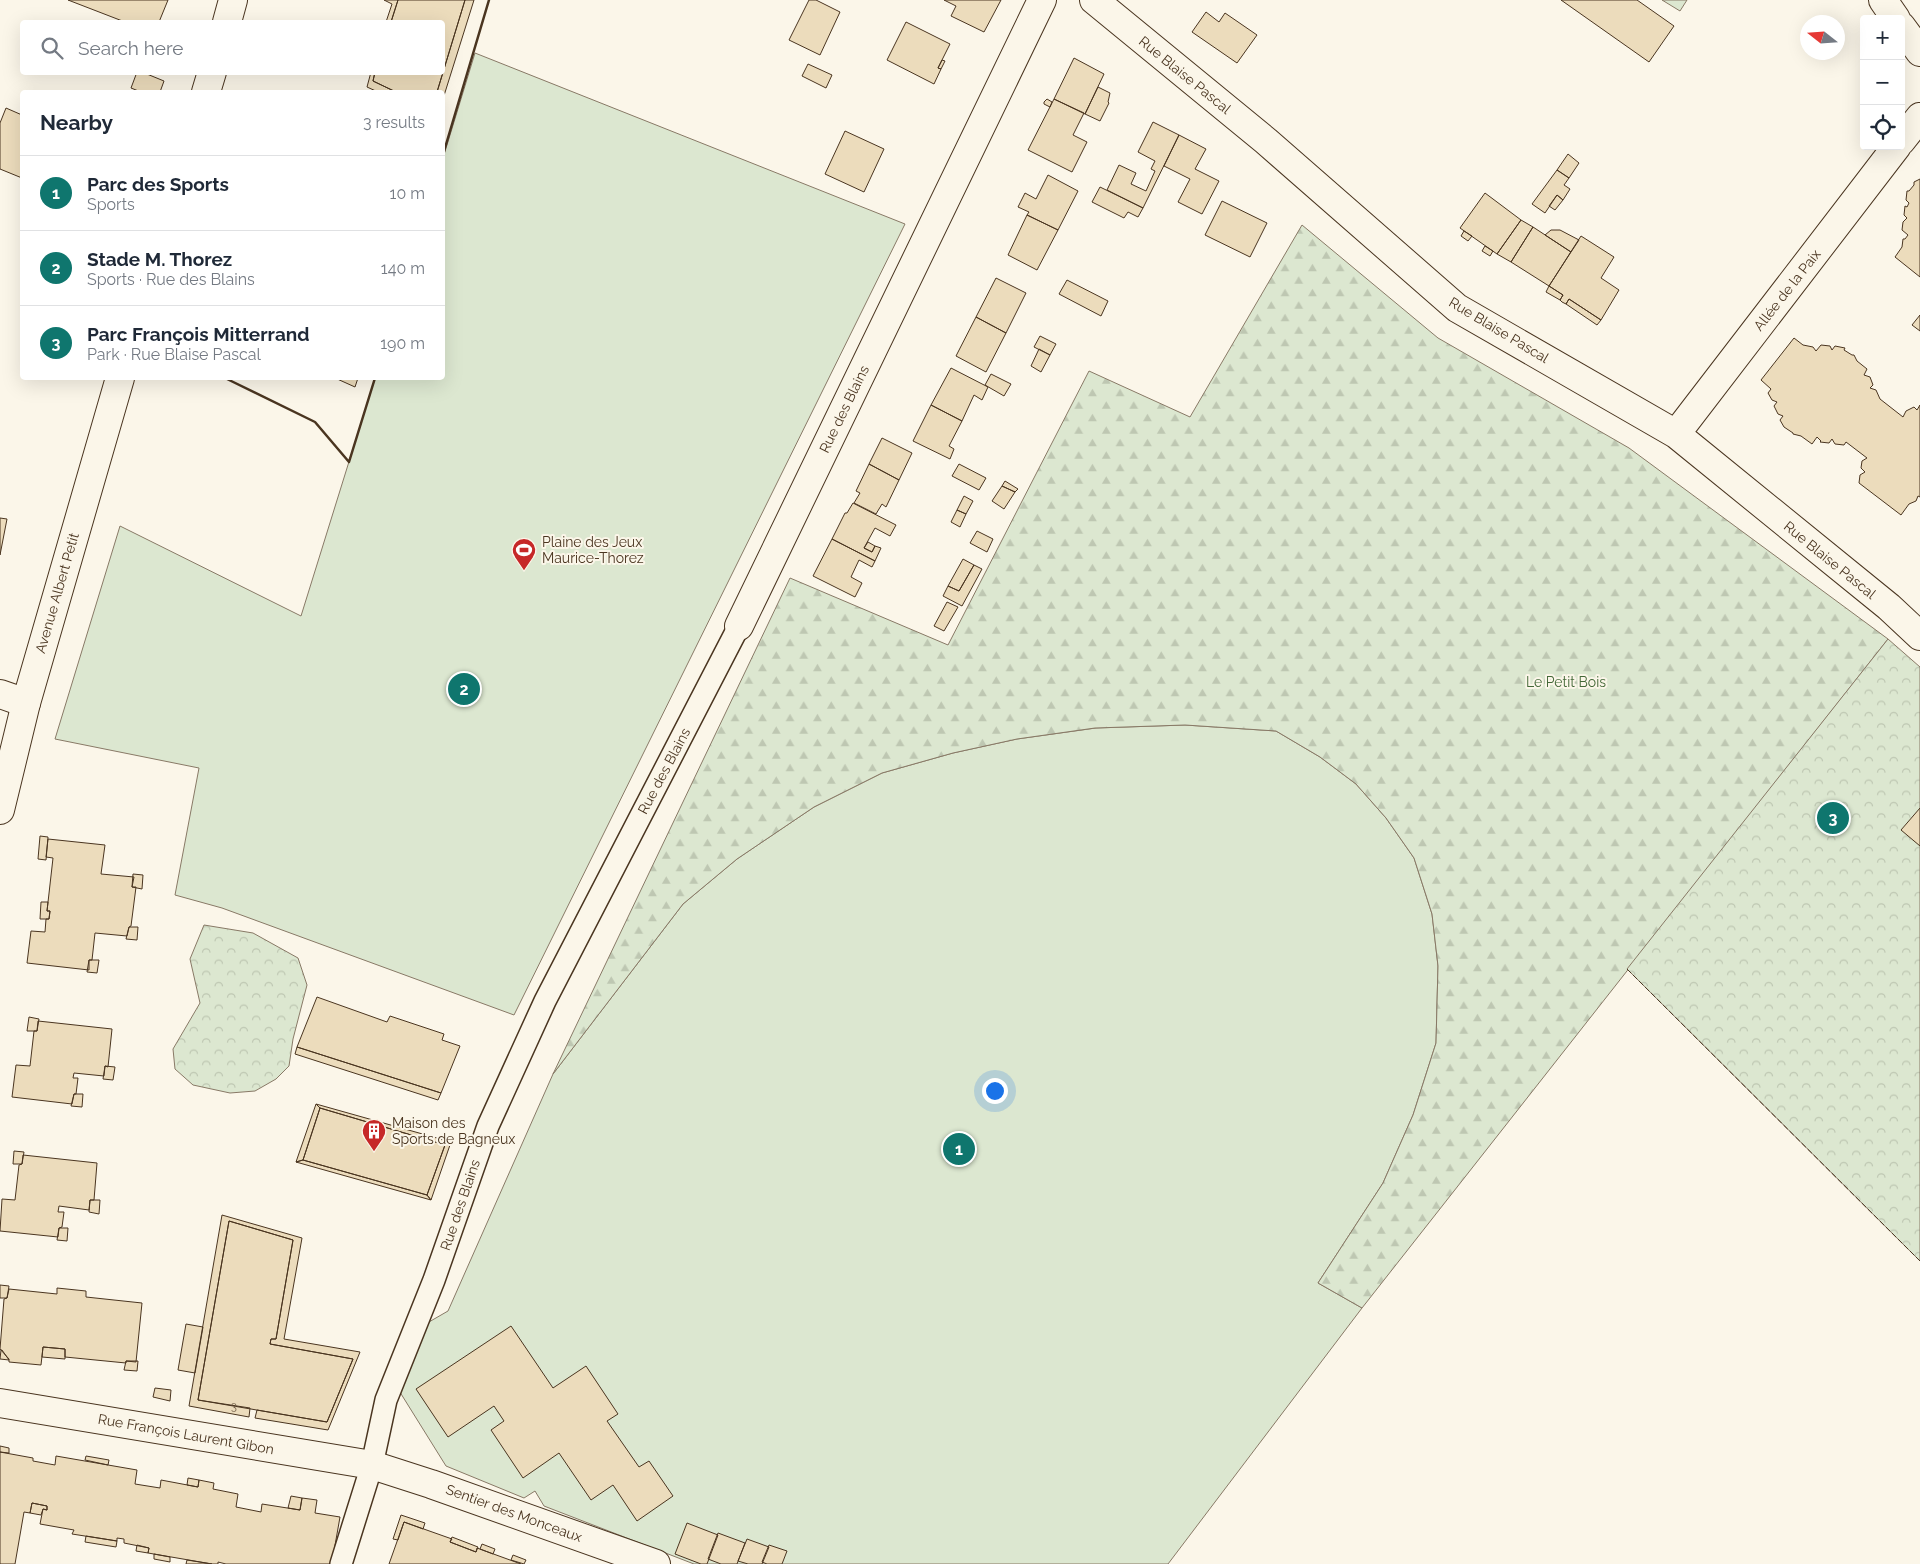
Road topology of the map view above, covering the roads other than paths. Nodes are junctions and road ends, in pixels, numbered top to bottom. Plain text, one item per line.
1 (233, 0) edge
2 (1042, 0) edge
3 (1094, 0) edge
4 (1882, 0) edge
5 (1893, 15) edge
6 (228, 20) edge
7 (1905, 31) edge
8 (1920, 52) edge
9 (211, 75) edge
10 (207, 90) edge
11 (1920, 117) edge
12 (1905, 136) edge
13 (1894, 150) edge
14 (119, 380) edge
15 (1676, 434) junction
16 (740, 626) joint
17 (1920, 636) edge
18 (0, 694) edge
19 (26, 704) junction
20 (0, 810) edge
21 (0, 1403) edge
22 (372, 1466) junction
23 (341, 1564) edge
24 (656, 1564) edge

1 - 6 street
2 - 16 street, Rue des Blains
3 - 15 street, Rue Blaise Pascal
4 - 5 street
7 - 8 street
9 - 10 street
11 - 12 street
13 - 15 street, Allée de la Paix
14 - 19 street, Avenue Albert Petit
15 - 17 street, Rue Blaise Pascal
16 - 22 street, Rue des Blains
18 - 19 street
19 - 20 street, Avenue Albert Petit
21 - 22 street, Rue François Laurent Gibon
22 - 23 street, Rue des Blains
22 - 24 street, Sentier des Monceaux

